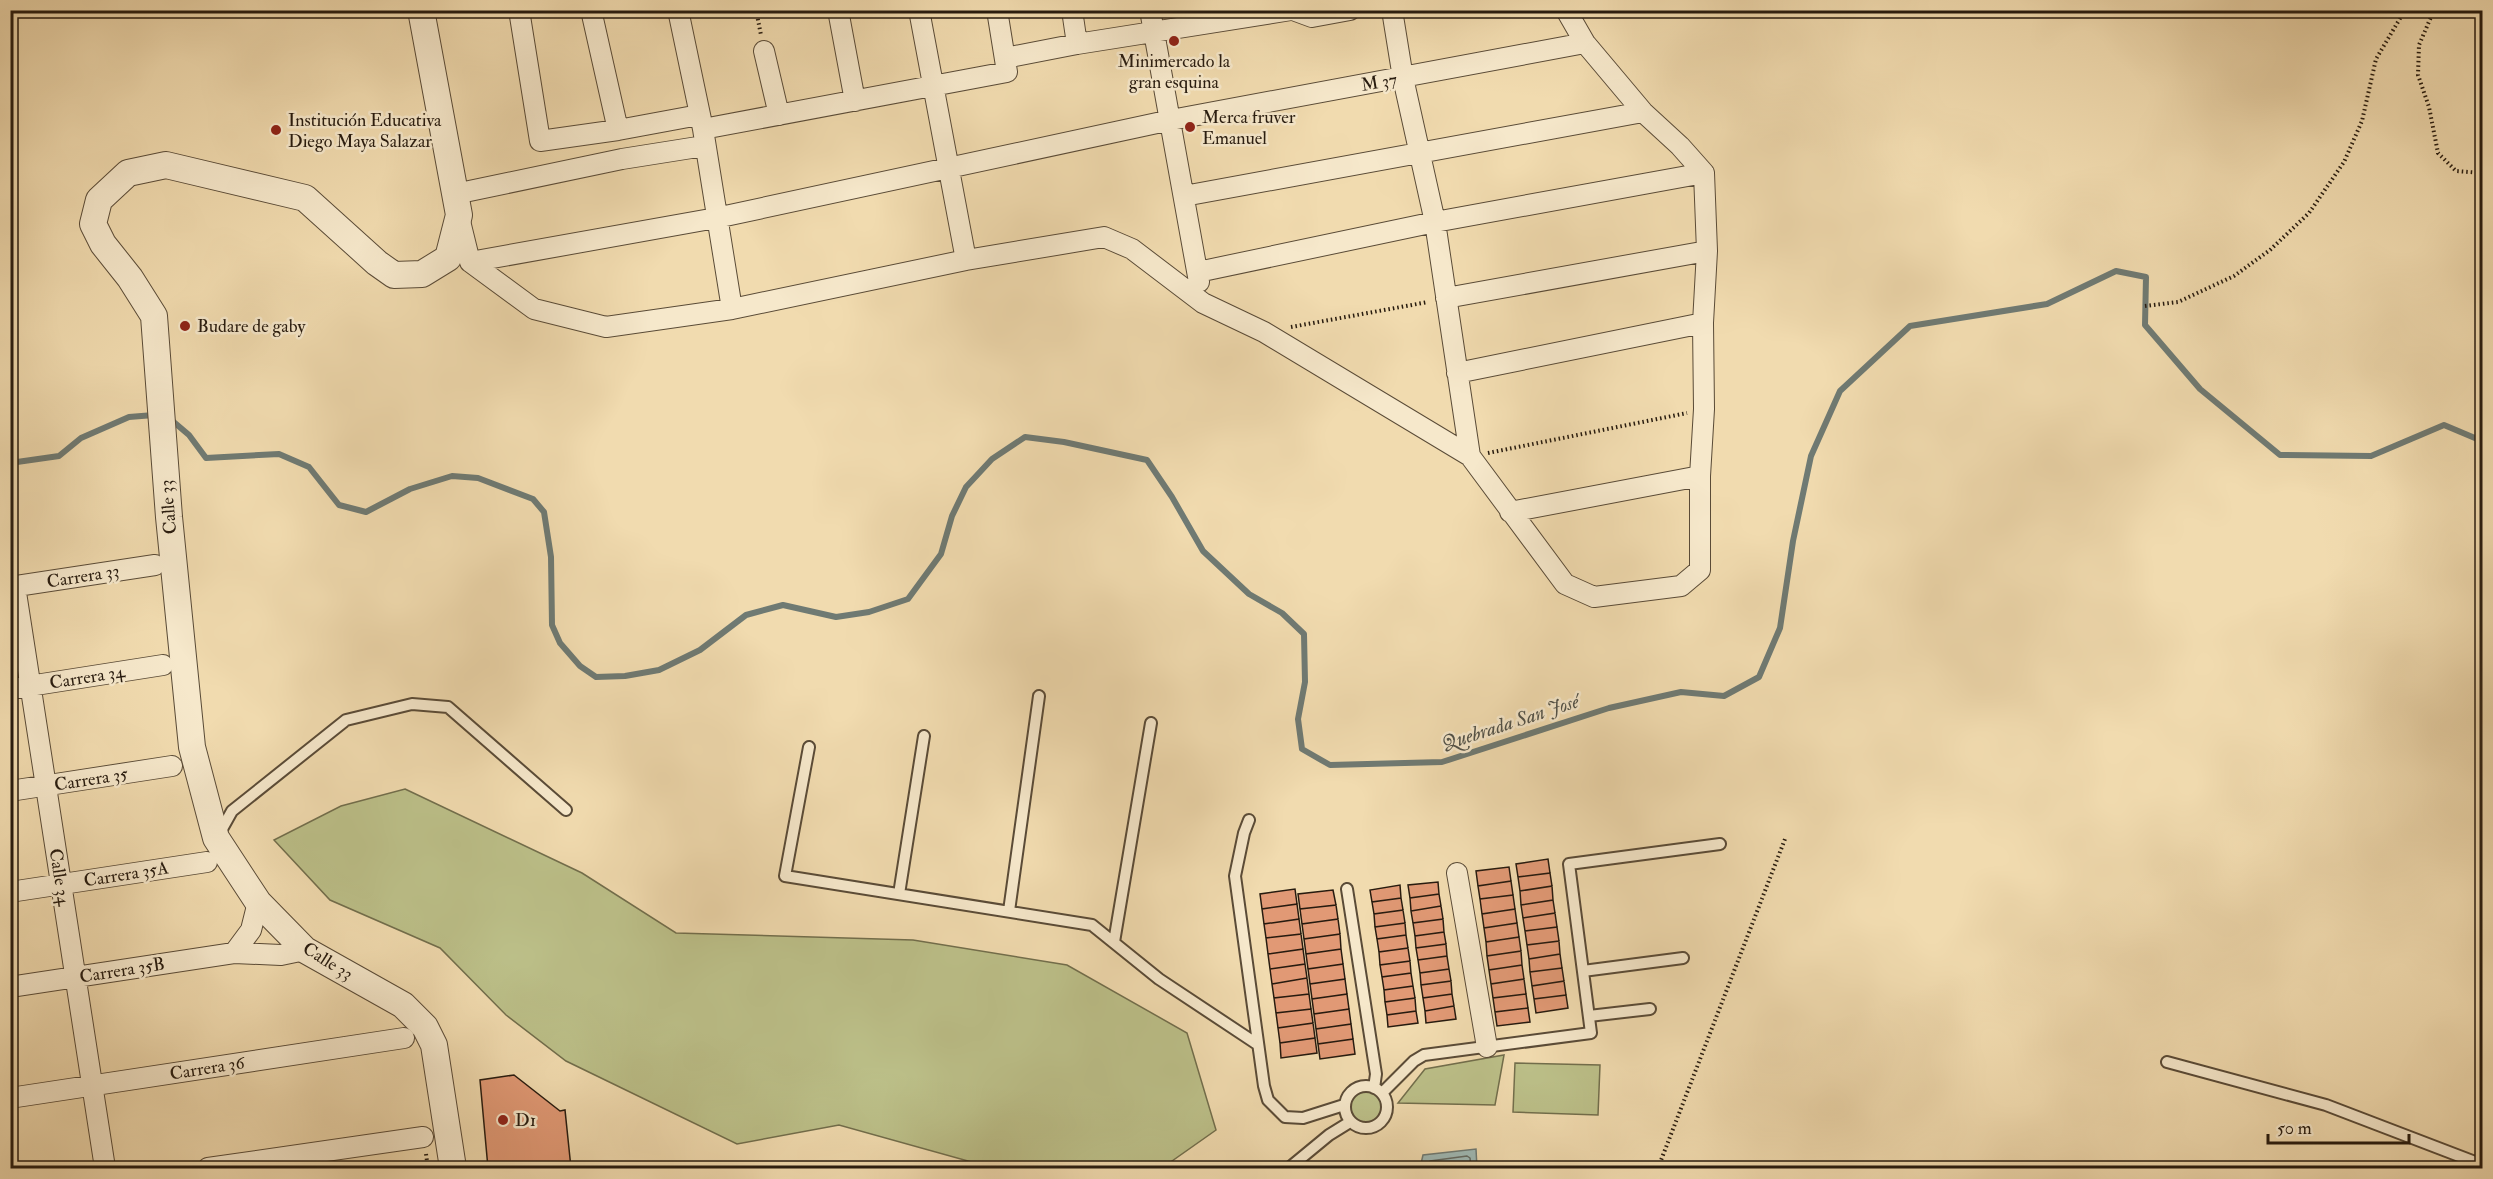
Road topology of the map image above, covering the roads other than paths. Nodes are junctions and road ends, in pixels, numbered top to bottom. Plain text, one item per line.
1 (421, 10) edge
2 (519, 10) edge
3 (591, 10) edge
4 (678, 10) edge
5 (838, 10) edge
6 (919, 10) edge
7 (997, 10) edge
8 (1072, 10) edge
9 (1150, 10) edge
10 (1350, 10) edge
11 (1392, 10) edge
12 (1566, 10) edge
13 (1301, 12) edge
14 (1238, 14) edge
15 (1154, 33) junction
16 (1077, 44) junction
17 (1586, 44) junction
18 (764, 51) road end
19 (1005, 58) junction
20 (1403, 78) junction
21 (933, 86) junction
22 (855, 101) junction
23 (1643, 112) junction
24 (779, 115) junction
25 (1171, 120) junction
26 (618, 130) junction
27 (702, 130) junction
28 (1420, 153) junction
29 (948, 168) junction
30 (1704, 173) junction
31 (1184, 196) junction
32 (457, 205) junction
33 (716, 218) junction
34 (1435, 222) junction
35 (1707, 251) junction
36 (966, 260) junction
37 (470, 262) junction
38 (1197, 272) junction
39 (1446, 298) junction
40 (1203, 303) junction
41 (732, 309) junction
42 (1703, 323) junction
43 (1457, 373) junction
44 (1470, 456) junction
45 (1700, 476) junction
46 (1510, 512) junction
47 (155, 565) dead end
48 (13, 586) edge
49 (163, 665) dead end
50 (30, 686) junction
51 (10, 689) edge
52 (1039, 696) dead end
53 (1151, 723) dead end
54 (924, 736) dead end
55 (809, 747) dead end
56 (172, 766) dead end
57 (45, 786) junction
58 (10, 791) edge
59 (566, 810) dead end
60 (1249, 820) dead end
61 (1720, 844) dead end
62 (212, 850) junction
63 (1457, 873) dead end
64 (61, 884) junction
65 (1347, 890) dead end
66 (10, 892) edge
67 (899, 894) junction
68 (258, 902) junction
69 (1009, 911) junction
70 (1114, 942) junction
71 (305, 950) junction
72 (234, 953) junction
73 (1683, 958) dead end
74 (1583, 971) junction
75 (75, 977) junction
76 (10, 987) edge
77 (1650, 1009) dead end
78 (1589, 1016) junction
79 (404, 1038) dead end
80 (1257, 1044) junction
81 (1487, 1047) junction
82 (2167, 1062) dead end
83 (92, 1086) junction
84 (1378, 1090) junction
85 (10, 1098) edge
86 (1344, 1105) junction
87 (1350, 1122) junction
88 (423, 1137) dead end
89 (105, 1168) edge
90 (208, 1168) edge
91 (453, 1168) edge
92 (1289, 1168) edge
93 (2482, 1168) edge

1 - 32 street
2 - 26 street
3 - 26 street
4 - 27 street
5 - 22 street
6 - 21 street
7 - 19 street
8 - 16 street
9 - 15 street
10 - 13 street
11 - 20 street
12 - 17 street
13 - 14 street
14 - 15 street
15 - 16 street
15 - 25 street
16 - 19 street
17 - 20 street, M 37
17 - 23 street
18 - 24 street
19 - 21 street
20 - 25 street, M 37
20 - 28 street
21 - 22 street
21 - 29 street
22 - 24 street
23 - 28 street
23 - 30 street
24 - 27 street
25 - 29 street, M 37
25 - 31 street
26 - 27 street
27 - 32 street
27 - 33 street
28 - 31 street
28 - 34 street
29 - 33 street, M 37
29 - 36 street
30 - 34 street
30 - 35 street
31 - 38 street
32 - 37 street
32 - 62 street, Calle 33
33 - 37 street, M 37
33 - 41 street
34 - 38 street
34 - 39 street
35 - 39 street
35 - 42 street
36 - 40 street
36 - 41 street
37 - 41 street
38 - 40 street
39 - 43 street
40 - 44 street
42 - 43 street
42 - 45 street
43 - 44 street
44 - 46 street
45 - 46 street
45 - 46 street
47 - 48 street, Carrera 33
48 - 50 street, Calle 34
49 - 50 street, Carrera 34
50 - 51 street, Carrera 34
50 - 57 street, Calle 34
52 - 69 lane
53 - 70 lane
54 - 67 lane
55 - 67 lane
56 - 57 street, Carrera 35
57 - 58 street, Carrera 35
57 - 64 street, Calle 34
59 - 62 lane
60 - 80 lane
61 - 74 lane
62 - 64 street, Carrera 35A
62 - 68 street, Calle 33
63 - 81 street
64 - 66 street, Carrera 35A
64 - 75 street, Calle 34
65 - 84 lane
67 - 69 lane
68 - 71 street, Calle 33
68 - 72 street
69 - 70 lane
70 - 80 lane
71 - 72 street, Carrera 35B
71 - 91 street, Calle 33
72 - 75 street, Carrera 35B
73 - 74 lane
74 - 78 lane
75 - 76 street, Carrera 35B
75 - 83 street, Calle 34
77 - 78 lane
78 - 81 lane
79 - 83 street, Carrera 36
80 - 86 lane
81 - 84 lane
82 - 93 lane
83 - 85 street, Carrera 36
83 - 89 street, Calle 34
84 - 86 lane
84 - 87 lane
86 - 87 lane
87 - 92 lane
88 - 90 street

